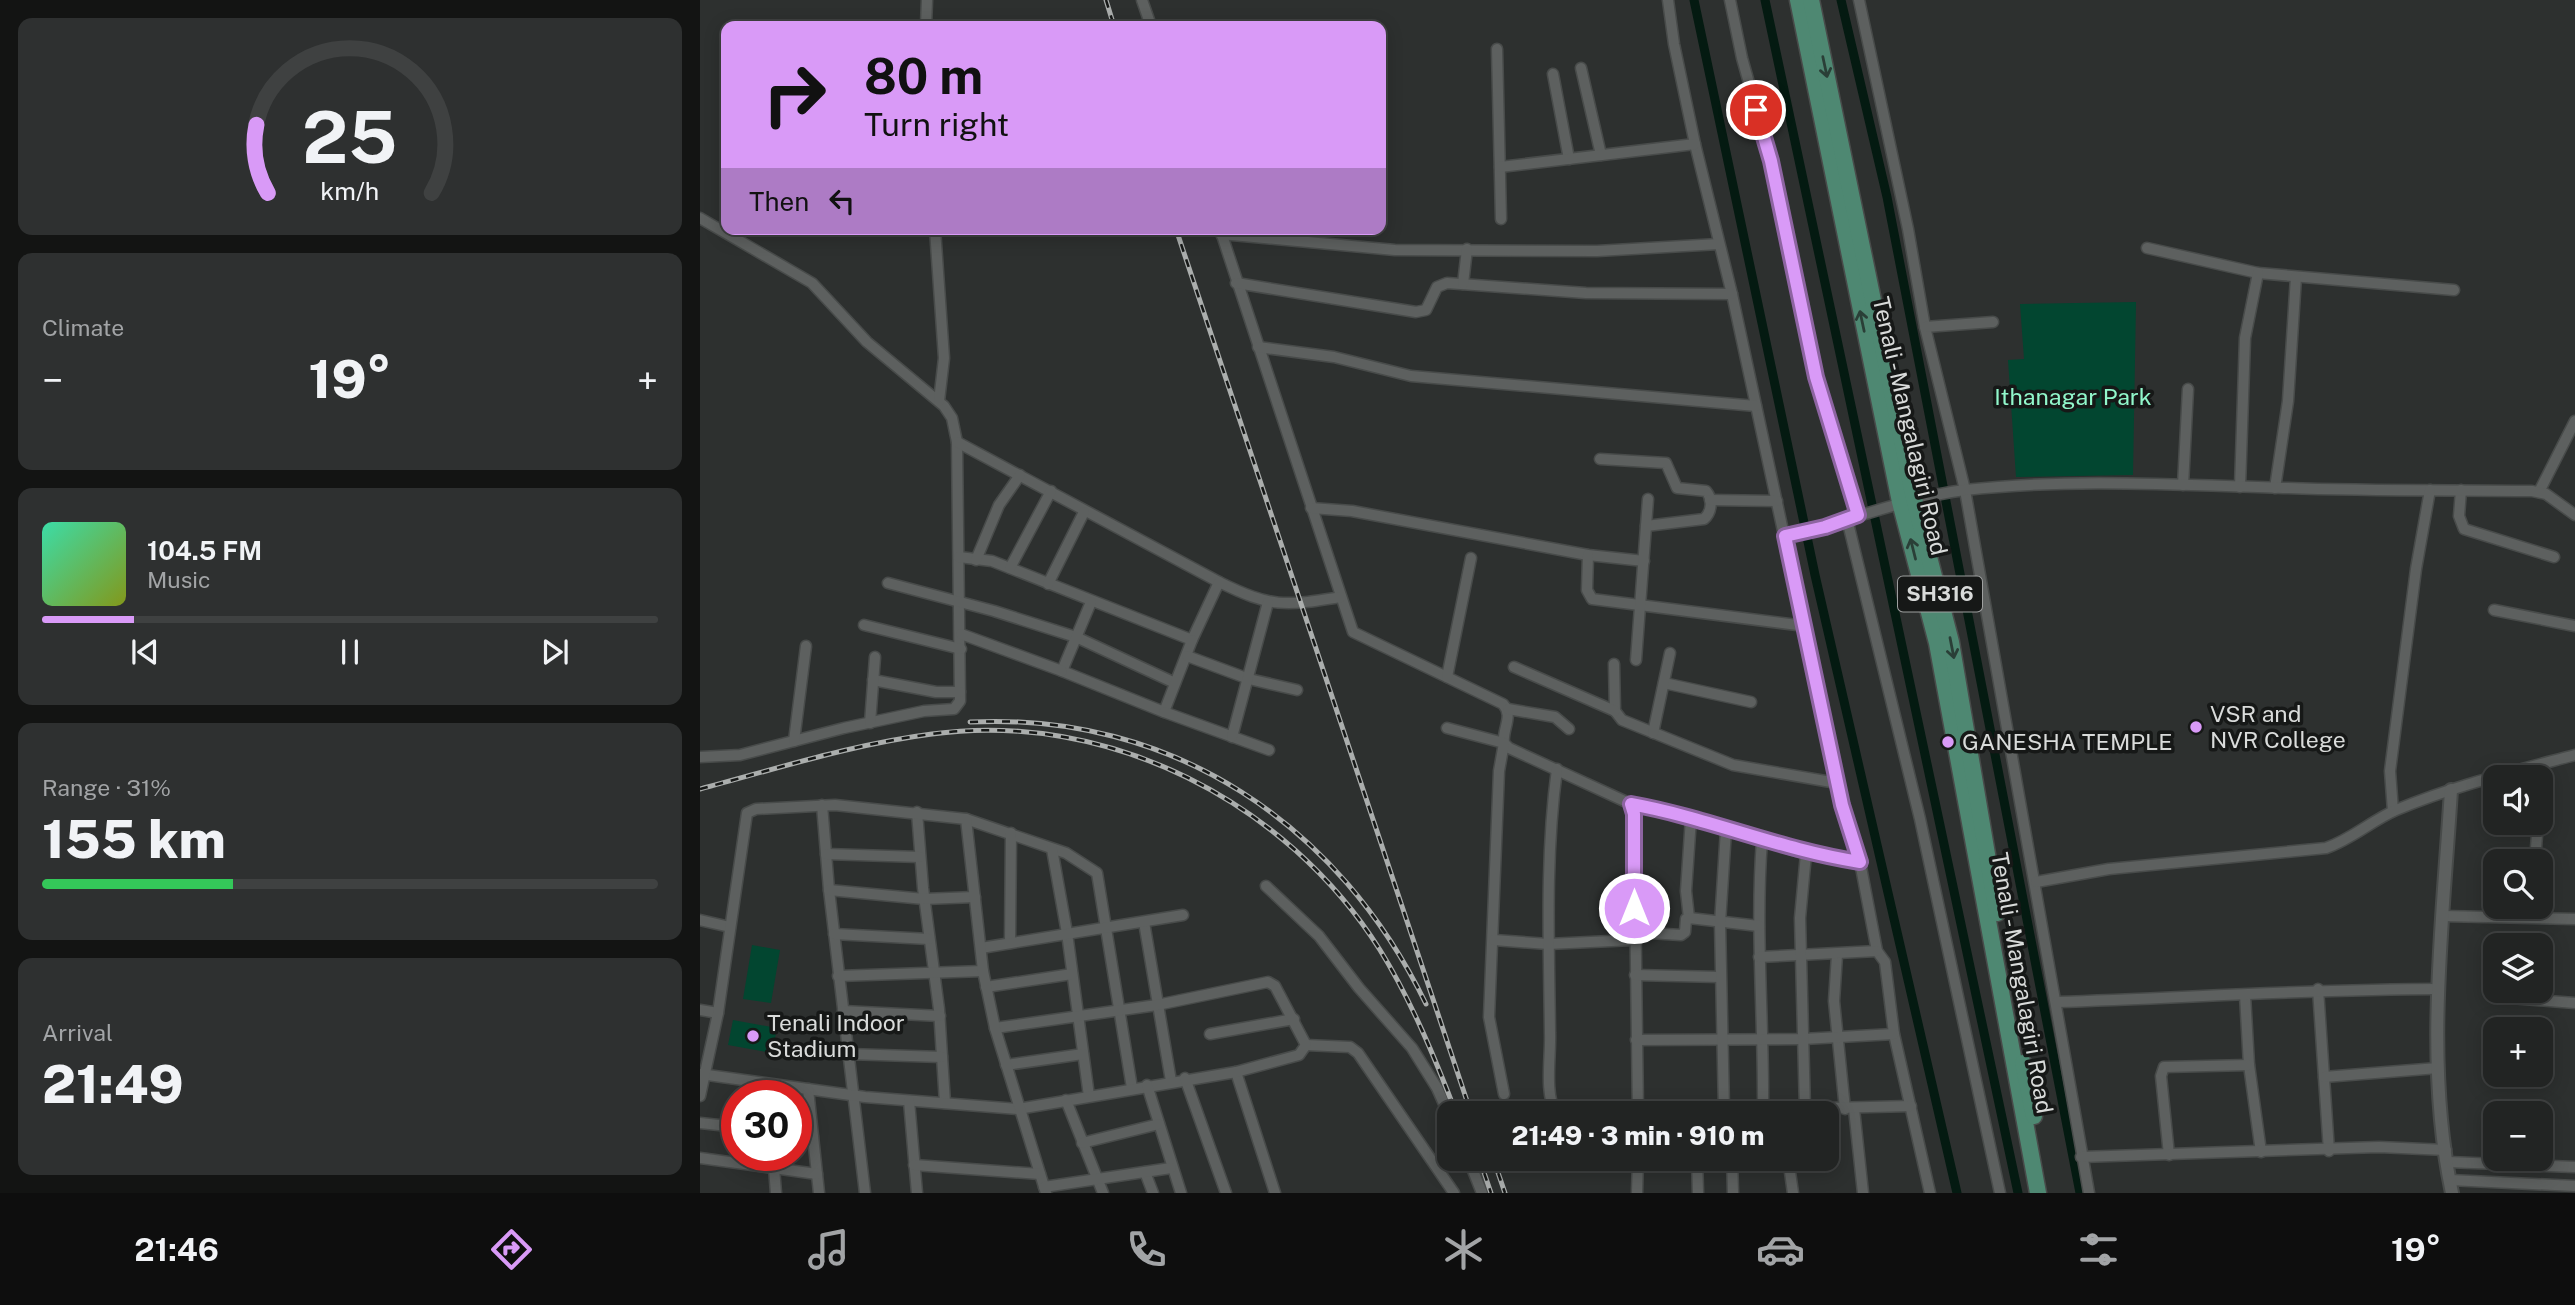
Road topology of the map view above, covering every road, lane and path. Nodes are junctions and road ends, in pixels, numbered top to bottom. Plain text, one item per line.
1 (927, 0) edge
2 (1142, 0) edge
3 (1668, 0) edge
4 (1730, 0) edge
5 (1798, 0) edge
6 (1811, 0) edge
7 (1859, 0) edge
8 (926, 21) edge
9 (1150, 21) edge
10 (1497, 49) dead end
11 (1581, 68) dead end
12 (1553, 74) dead end
13 (1695, 144) junction
14 (1601, 155) junction
15 (1569, 159) junction
16 (1500, 167) junction
17 (700, 218) edge
18 (1501, 219) dead end
19 (721, 230) edge
20 (730, 235) edge
21 (935, 235) edge
22 (1222, 235) edge
23 (1256, 235) edge
24 (1719, 244) junction
25 (2147, 248) dead end
26 (1467, 250) junction
27 (2258, 273) junction
28 (2296, 277) junction
29 (1236, 283) junction
30 (1463, 284) junction
31 (2454, 290) dead end
32 (1732, 294) junction
33 (1993, 322) dead end
34 (1925, 327) junction
35 (1258, 347) junction
36 (2188, 389) dead end
37 (939, 401) junction
38 (1756, 406) junction
39 (2575, 422) edge
40 (957, 442) junction
41 (1600, 459) dead end
42 (1020, 475) junction
43 (2183, 485) junction
44 (2240, 487) junction
45 (2276, 488) junction
46 (2430, 490) junction
47 (2461, 490) junction
48 (1051, 491) junction
49 (1961, 491) junction
50 (2539, 492) junction
51 (1647, 499) dead end
52 (1710, 500) junction
53 (1777, 500) junction
54 (1907, 501) junction
55 (1311, 508) junction
56 (1084, 512) junction
57 (1858, 515) junction
58 (2575, 515) edge
59 (1847, 519) junction
60 (1646, 526) junction
61 (1785, 536) junction
62 (1588, 555) junction
63 (958, 557) junction
64 (2554, 557) dead end
65 (1471, 558) dead end
66 (976, 560) junction
67 (1644, 561) junction
68 (1010, 568) junction
69 (1219, 582) junction
70 (888, 583) dead end
71 (1048, 584) junction
72 (1341, 597) junction
73 (1091, 602) junction
74 (1268, 603) junction
75 (959, 604) junction
76 (1640, 605) junction
77 (2494, 610) dead end
78 (864, 625) dead end
79 (1805, 626) junction
80 (2575, 626) edge
81 (961, 634) junction
82 (1076, 638) junction
83 (1192, 640) junction
84 (806, 646) dead end
85 (961, 649) junction
86 (1670, 653) dead end
87 (1186, 656) junction
88 (875, 657) dead end
89 (1636, 660) dead end
90 (1614, 664) dead end
91 (1514, 667) dead end
92 (1062, 671) junction
93 (1447, 677) junction
94 (1249, 679) junction
95 (873, 680) junction
96 (1664, 682) junction
97 (1175, 683) junction
98 (1297, 690) dead end
99 (960, 692) junction
100 (1751, 702) dead end
101 (1508, 709) junction
102 (1615, 711) junction
103 (1164, 712) junction
104 (870, 723) junction
105 (1447, 728) dead end
106 (1569, 729) dead end
107 (1653, 733) junction
108 (1232, 737) junction
109 (794, 741) junction
110 (1504, 743) junction
111 (1269, 750) dead end
112 (2575, 755) edge
113 (700, 757) edge
114 (2542, 764) joint
115 (1557, 769) junction
116 (1837, 783) junction
117 (2451, 790) junction
118 (1631, 804) junction
119 (822, 805) junction
120 (2393, 811) junction
121 (917, 812) junction
122 (1691, 818) junction
123 (966, 819) junction
124 (1726, 830) junction
125 (1012, 834) junction
126 (1762, 840) junction
127 (1052, 849) junction
128 (1806, 853) junction
129 (826, 854) junction
130 (919, 857) junction
131 (1860, 862) junction
132 (2036, 882) junction
133 (1266, 886) dead end
134 (829, 890) junction
135 (975, 897) junction
136 (924, 899) junction
137 (2483, 914) edge
138 (1183, 915) dead end
139 (2443, 916) junction
140 (2553, 916) edge
141 (1689, 918) junction
142 (2575, 919) edge
143 (700, 920) edge
144 (1144, 922) junction
145 (1720, 923) junction
146 (1759, 926) junction
147 (730, 927) junction
148 (1107, 930) junction
149 (1067, 933) junction
150 (834, 934) junction
151 (1633, 936) junction
152 (929, 939) junction
153 (1494, 940) junction
154 (1010, 943) junction
155 (1548, 944) junction
156 (981, 948) junction
157 (1877, 951) junction
158 (1837, 955) junction
159 (1801, 956) junction
160 (1759, 957) junction
161 (983, 971) junction
162 (1072, 974) junction
163 (933, 975) junction
164 (1635, 975) junction
165 (838, 976) junction
166 (1720, 977) junction
167 (986, 987) junction
168 (2318, 989) junction
169 (2439, 989) junction
170 (2245, 995) junction
171 (2553, 1001) edge
172 (2057, 1002) junction
173 (2575, 1003) edge
174 (1157, 1005) junction
175 (700, 1010) edge
176 (1119, 1010) junction
177 (843, 1011) junction
178 (718, 1013) junction
179 (940, 1016) junction
180 (1078, 1017) junction
181 (1294, 1019) junction
182 (995, 1028) junction
183 (1210, 1034) dead end
184 (1894, 1034) junction
185 (1837, 1038) junction
186 (1764, 1039) junction
187 (1802, 1039) junction
188 (1636, 1040) junction
189 (1722, 1041) junction
190 (1306, 1045) junction
191 (848, 1054) junction
192 (1083, 1054) junction
193 (942, 1057) junction
194 (1006, 1065) junction
195 (2249, 1065) junction
196 (2438, 1068) junction
197 (1236, 1072) junction
198 (702, 1074) edge
199 (2324, 1077) junction
200 (1185, 1079) junction
201 (744, 1080) edge
202 (1171, 1081) junction
203 (1147, 1086) junction
204 (1132, 1088) junction
205 (812, 1090) edge
206 (1504, 1094) dead end
207 (700, 1096) edge
208 (852, 1096) junction
209 (1089, 1096) junction
210 (1066, 1100) junction
211 (909, 1101) junction
212 (1443, 1101) edge
213 (1554, 1101) edge
214 (1637, 1101) edge
215 (1728, 1101) edge
216 (1763, 1101) edge
217 (1805, 1101) edge
218 (945, 1103) junction
219 (1911, 1106) junction
220 (1018, 1109) junction
221 (1839, 1109) edge
222 (1849, 1109) junction
223 (700, 1123) edge
224 (1159, 1124) junction
225 (721, 1125) edge
226 (812, 1127) edge
227 (813, 1137) joint
228 (1082, 1143) junction
229 (2329, 1151) junction
230 (2261, 1152) junction
231 (2169, 1155) junction
232 (2447, 1156) junction
233 (2081, 1157) junction
234 (700, 1158) edge
235 (721, 1161) edge
236 (914, 1165) junction
237 (2575, 1167) edge
238 (1171, 1168) junction
239 (774, 1171) edge
240 (796, 1171) edge
241 (1473, 1171) edge
242 (1637, 1171) edge
243 (1697, 1171) edge
244 (1732, 1171) edge
245 (1790, 1171) edge
246 (1145, 1172) junction
247 (817, 1174) junction
248 (1040, 1174) junction
249 (1098, 1181) junction
250 (2451, 1186) edge
251 (2575, 1186) edge
252 (1045, 1190) edge
253 (776, 1193) edge
254 (819, 1193) edge
255 (865, 1193) edge
256 (917, 1193) edge
257 (1102, 1193) edge
258 (1153, 1193) edge
259 (1181, 1193) edge
260 (1226, 1193) edge
261 (1275, 1193) edge
262 (1454, 1193) edge
263 (1482, 1193) edge
264 (1637, 1193) edge
265 (1698, 1193) edge
266 (1733, 1193) edge
267 (1793, 1193) edge
268 (1863, 1193) edge
269 (1930, 1193) edge
270 (2000, 1193) edge
271 (2038, 1193) edge
272 (2048, 1193) edge
273 (2089, 1193) edge

1 - 8 street
2 - 9 street
3 - 13 street
4 - 57 street
54 -> 5 main road, Tenali - Mangalagiri Road / SH316
6 -> 54 main road, Tenali - Mangalagiri Road / SH316
7 - 34 street
10 - 16 street
11 - 14 street
12 - 15 street
13 - 14 street
13 - 24 street
14 - 15 street
15 - 16 street
16 - 18 street
17 - 19 street
20 - 37 street
21 - 37 street
22 - 29 street
23 - 26 street
24 - 26 street
24 - 32 street
25 - 27 street
26 - 30 street
27 - 28 street
27 - 44 street
28 - 31 street
28 - 45 street
29 - 30 street
29 - 35 street
30 - 32 street
32 - 38 street
33 - 34 street
34 - 49 street
35 - 38 street
35 - 55 street
36 - 43 street
37 - 40 street
38 - 53 street
39 - 50 street
40 - 42 street
40 - 63 street
41 - 52 street
42 - 48 street
42 - 66 street
43 - 44 street
43 - 49 street
44 - 45 street
45 - 46 street
46 - 47 street
46 - 120 street
47 - 50 street
47 - 64 street
48 - 56 street
48 - 68 street
49 - 54 street
49 - 132 street
50 - 58 street
51 - 60 street
52 - 53 street
52 - 60 street
53 - 61 street
54 - 57 street
271 -> 54 main road, Tenali - Mangalagiri Road / SH316
54 -> 272 main road, Tenali - Mangalagiri Road / SH316
55 - 62 street
55 - 72 street
56 - 69 street
56 - 71 street
57 - 59 street
59 - 61 street
59 - 270 street
60 - 67 street
61 - 79 street
62 - 67 street
62 - 76 street
63 - 66 street
63 - 75 street
65 - 93 street
66 - 68 street
67 - 76 street
68 - 71 street
69 - 74 street
69 - 83 street
70 - 75 street
71 - 73 street
72 - 74 street
72 - 93 street
73 - 82 street
73 - 83 street
74 - 94 street
75 - 81 street
75 - 82 street
76 - 79 street
76 - 89 street
77 - 80 street
78 - 85 street
79 - 116 street
81 - 85 street
81 - 92 street
82 - 92 street
82 - 97 street
83 - 87 street
84 - 109 street
85 - 99 street
86 - 96 street
87 - 94 street
87 - 97 street
88 - 95 street
90 - 102 street
91 - 102 street
92 - 103 street
93 - 101 street
94 - 98 street
94 - 108 street
95 - 99 street
95 - 104 street
96 - 100 street
96 - 107 street
97 - 103 street
99 - 104 street
101 - 106 street
101 - 110 street
102 - 107 street
103 - 108 street
104 - 109 street
105 - 110 street
107 - 116 street
108 - 111 street
109 - 113 street
110 - 115 street
110 - 153 street
112 - 114 street
114 - 117 street
115 - 118 street
115 - 155 street
116 - 131 street
117 - 120 street
117 - 139 street
118 - 122 street
118 - 151 street
119 - 121 street
119 - 129 street
119 - 147 street
120 - 132 street
121 - 123 street
121 - 130 street
122 - 124 street
122 - 141 street
123 - 125 street
123 - 135 street
124 - 126 street
124 - 145 street
125 - 127 street
125 - 154 street
126 - 128 street
126 - 146 street
127 - 148 street
127 - 149 street
128 - 131 street
128 - 159 street
129 - 130 street
129 - 134 street
130 - 136 street
131 - 157 street
132 - 172 street
133 - 212 street
134 - 136 street
134 - 150 street
135 - 136 street
135 - 156 street
136 - 152 street
137 - 139 street
138 - 144 street
139 - 169 street
140 - 142 street
141 - 145 street
141 - 151 street
143 - 147 street
144 - 148 street
144 - 174 street
145 - 146 street
145 - 166 street
146 - 160 street
147 - 178 street
148 - 149 street
148 - 176 street
149 - 154 street
149 - 162 street
150 - 152 street
150 - 165 street
151 - 155 street
151 - 164 street
152 - 163 street
153 - 155 street
153 - 206 street
154 - 156 street
155 - 213 street
156 - 161 street
157 - 158 street
157 - 184 street
158 - 159 street
158 - 185 street
159 - 160 street
159 - 187 street
160 - 186 street
161 - 163 street
161 - 167 street
162 - 167 street
162 - 180 street
163 - 165 street
163 - 179 street
164 - 166 street
164 - 188 street
165 - 177 street
166 - 189 street
167 - 182 street
168 - 169 street
168 - 170 street
168 - 199 street
169 - 196 street
170 - 172 street
170 - 195 street
171 - 173 street
172 - 233 street
174 - 176 street
174 - 181 street
174 - 202 street
175 - 178 street
176 - 180 street
176 - 204 street
177 - 179 street
177 - 191 street
178 - 198 street
179 - 193 street
180 - 182 street
180 - 192 street
181 - 183 street
181 - 190 street
182 - 194 street
184 - 185 street
184 - 219 street
185 - 187 street
185 - 222 street
186 - 187 street
186 - 189 street
186 - 216 street
187 - 217 street
188 - 189 street
188 - 214 street
189 - 215 street
190 - 197 street
190 - 262 street
191 - 193 street
191 - 208 street
192 - 194 street
192 - 209 street
193 - 218 street
194 - 220 street
195 - 230 street
195 - 231 street
196 - 199 street
196 - 232 street
197 - 200 street
197 - 261 street
198 - 201 street
198 - 207 street
199 - 229 street
200 - 202 street
200 - 260 street
202 - 203 street
203 - 204 street
203 - 224 street
204 - 209 street
205 - 208 street
208 - 211 street
208 - 255 street
209 - 210 street
210 - 220 street
210 - 228 street
211 - 218 street
211 - 236 street
218 - 220 street
219 - 222 street
219 - 269 street
220 - 248 street
221 - 222 street
222 - 268 street
223 - 225 street
224 - 228 street
224 - 238 street
226 - 227 street
227 - 247 street
228 - 249 street
229 - 230 street
229 - 232 street
230 - 231 street
231 - 233 street
232 - 237 street
232 - 250 street
233 - 273 street
234 - 235 street
236 - 248 street
236 - 256 street
238 - 246 street
238 - 259 street
239 - 253 street
240 - 247 street
241 - 263 street
242 - 264 street
243 - 265 street
244 - 266 street
245 - 267 street
246 - 249 street
246 - 258 street
247 - 254 street
248 - 252 street
249 - 252 street
249 - 257 street
250 - 251 street

